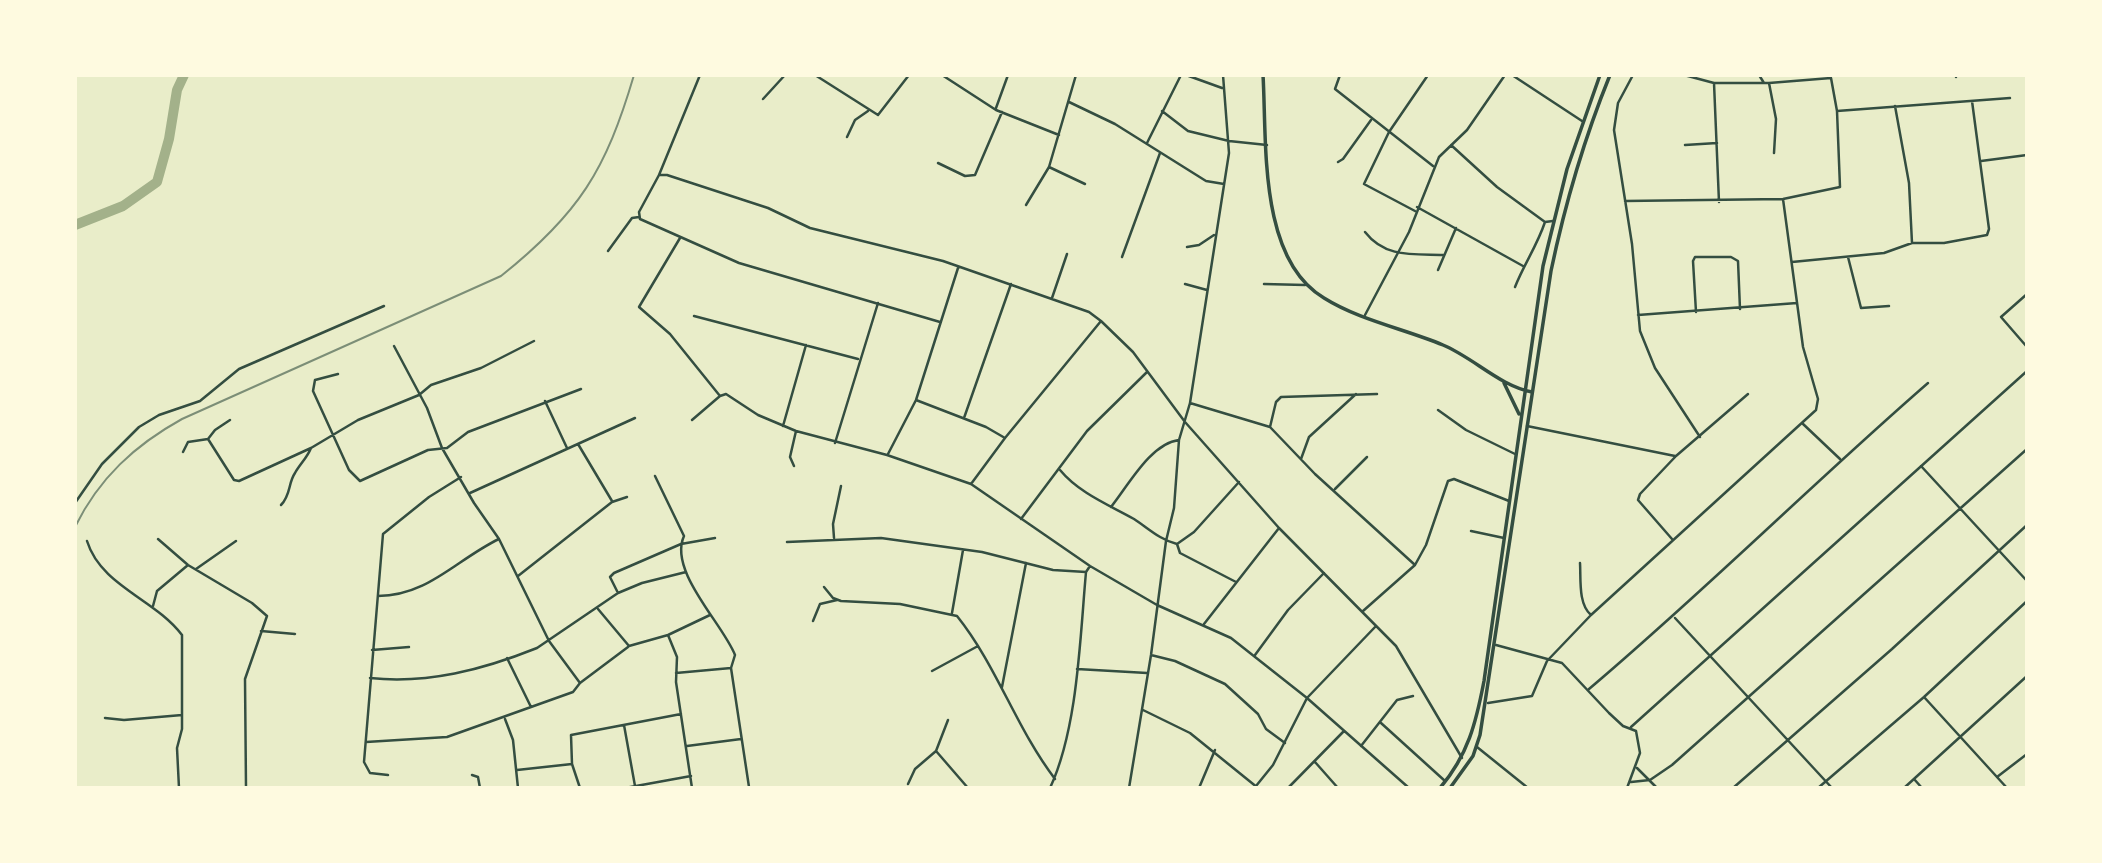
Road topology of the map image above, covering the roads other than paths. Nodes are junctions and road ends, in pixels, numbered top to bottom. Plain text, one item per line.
1 (700, 75) edge
2 (785, 75) edge
3 (815, 75) edge
4 (909, 75) edge
5 (942, 75) edge
6 (1008, 75) edge
7 (1076, 75) edge
8 (1181, 75) edge
9 (1186, 75) edge
10 (1223, 75) edge
11 (1263, 75) edge
12 (1427, 75) edge
13 (1505, 75) edge
14 (1512, 75) edge
15 (1600, 75) edge
16 (1610, 75) edge
17 (1633, 75) edge
18 (1684, 75) edge
19 (1759, 75) edge
20 (1339, 76) edge
21 (1714, 83) junction
22 (1764, 83) junction
23 (1769, 83) junction
24 (1222, 89) junction
25 (2010, 98) dead end
26 (762, 99) dead end
27 (1972, 101) junction
28 (1069, 102) junction
29 (1588, 104) junction
30 (1597, 106) junction
31 (1895, 106) junction
32 (996, 110) junction
33 (868, 111) junction
34 (1162, 111) junction
35 (1837, 111) junction
36 (1002, 112) junction
37 (1371, 120) junction
38 (1582, 121) junction
39 (1389, 132) junction
40 (1059, 135) junction
41 (847, 137) dead end
42 (1229, 141) junction
43 (1147, 143) junction
44 (1717, 144) junction
45 (1267, 145) junction
46 (1451, 145) junction
47 (1685, 145) dead end
48 (1774, 152) dead end
49 (1160, 153) junction
50 (2027, 155) edge
51 (1338, 162) dead end
52 (1980, 162) junction
53 (938, 163) dead end
54 (1434, 166) junction
55 (1049, 167) junction
56 (659, 175) junction
57 (1085, 184) dead end
58 (1224, 184) junction
59 (1783, 199) junction
60 (1625, 201) junction
61 (1719, 202) junction
62 (1026, 205) dead end
63 (1416, 209) junction
64 (639, 217) junction
65 (1553, 221) junction
66 (1545, 222) junction
67 (1456, 228) junction
68 (1365, 232) dead end
69 (1214, 235) junction
70 (680, 238) junction
71 (1912, 243) junction
72 (1187, 247) dead end
73 (608, 251) dead end
74 (1066, 254) dead end
75 (1398, 254) junction
76 (1443, 255) junction
77 (1122, 257) dead end
78 (1848, 257) junction
79 (1792, 262) junction
80 (1523, 266) junction
81 (958, 268) junction
82 (1438, 270) dead end
83 (1011, 284) junction
84 (1185, 284) dead end
85 (1264, 284) dead end
86 (1305, 285) junction
87 (1515, 287) dead end
88 (1207, 290) junction
89 (2027, 294) edge
90 (1052, 298) junction
91 (878, 303) junction
92 (1797, 303) junction
93 (384, 306) dead end
94 (1889, 306) dead end
95 (1740, 309) junction
96 (1696, 312) junction
97 (1366, 315) junction
98 (1638, 315) junction
99 (694, 316) dead end
100 (1101, 321) junction
101 (940, 322) junction
102 (534, 341) dead end
103 (806, 345) junction
104 (394, 346) dead end
105 (2027, 347) edge
106 (858, 359) junction
107 (2027, 371) edge
108 (1147, 372) junction
109 (338, 374) dead end
110 (1503, 382) junction
111 (1928, 383) dead end
112 (581, 389) dead end
113 (1524, 391) junction
114 (1532, 392) junction
115 (1356, 394) junction
116 (1377, 394) dead end
117 (1748, 394) dead end
118 (419, 395) junction
119 (720, 396) junction
120 (916, 400) junction
121 (545, 401) junction
122 (1190, 403) junction
123 (1438, 410) dead end
124 (635, 418) dead end
125 (964, 418) junction
126 (230, 420) dead end
127 (692, 420) dead end
128 (1185, 422) junction
129 (1520, 422) junction
130 (1802, 423) junction
131 (783, 426) junction
132 (1527, 426) junction
133 (1270, 427) junction
134 (796, 431) junction
135 (334, 436) junction
136 (1700, 437) junction
137 (1005, 438) junction
138 (208, 439) junction
139 (1179, 440) junction
140 (835, 443) junction
141 (578, 444) junction
142 (311, 448) junction
143 (442, 448) junction
144 (567, 448) junction
145 (2027, 449) edge
146 (183, 452) dead end
147 (1515, 454) junction
148 (887, 455) junction
149 (1676, 456) junction
150 (1367, 457) dead end
151 (1301, 459) junction
152 (1840, 459) junction
153 (1921, 466) junction
154 (794, 467) dead end
155 (1060, 470) junction
156 (656, 476) dead end
157 (461, 477) junction
158 (1238, 482) junction
159 (971, 484) junction
160 (841, 486) dead end
161 (1334, 490) junction
162 (470, 493) junction
163 (627, 497) dead end
164 (1509, 501) junction
165 (612, 502) junction
166 (75, 503) edge
167 (281, 505) dead end
168 (1111, 508) junction
169 (1961, 509) junction
170 (1021, 519) junction
171 (2027, 525) edge
172 (1279, 527) junction
173 (1471, 531) dead end
174 (715, 538) dead end
175 (834, 538) junction
176 (1504, 538) junction
177 (158, 539) dead end
178 (499, 539) junction
179 (1672, 539) junction
180 (87, 541) dead end
181 (236, 541) dead end
182 (787, 541) dead end
183 (1166, 541) junction
184 (681, 544) junction
185 (1177, 544) junction
186 (963, 549) junction
187 (1998, 551) junction
188 (1026, 563) junction
189 (1580, 563) dead end
190 (188, 565) junction
191 (1415, 565) junction
192 (1090, 566) junction
193 (196, 569) junction
194 (686, 572) junction
195 (1086, 572) junction
196 (1324, 573) junction
197 (518, 576) junction
198 (2027, 581) edge
199 (1236, 582) junction
200 (824, 587) dead end
201 (618, 593) junction
202 (378, 596) junction
203 (837, 600) junction
204 (2027, 601) edge
205 (1157, 605) junction
206 (153, 606) junction
207 (598, 608) junction
208 (1363, 611) junction
209 (952, 613) junction
210 (710, 615) junction
211 (1591, 615) junction
212 (1674, 617) junction
213 (813, 621) dead end
214 (1204, 624) junction
215 (1376, 626) junction
216 (261, 631) junction
217 (295, 634) dead end
218 (668, 635) junction
219 (548, 641) junction
220 (1496, 645) junction
221 (629, 646) junction
222 (978, 646) junction
223 (409, 647) dead end
224 (372, 650) junction
225 (1711, 654) junction
226 (1151, 655) junction
227 (1255, 655) junction
228 (507, 658) junction
229 (1550, 658) junction
230 (731, 668) junction
231 (1077, 668) junction
232 (932, 671) dead end
233 (676, 673) junction
234 (1146, 673) junction
235 (2027, 676) edge
236 (370, 678) junction
237 (580, 682) junction
238 (1002, 687) junction
239 (1589, 689) junction
240 (1413, 696) dead end
241 (1924, 696) junction
242 (1307, 698) junction
243 (1747, 699) junction
244 (1488, 703) junction
245 (531, 707) junction
246 (1142, 709) junction
247 (681, 714) junction
248 (182, 715) junction
249 (105, 718) dead end
250 (504, 718) junction
251 (948, 720) dead end
252 (1381, 723) junction
253 (624, 725) junction
254 (1630, 727) junction
255 (1344, 731) junction
256 (1961, 737) junction
257 (741, 740) junction
258 (1786, 741) junction
259 (366, 742) junction
260 (1285, 743) junction
261 (687, 746) junction
262 (1361, 746) junction
263 (1476, 747) junction
264 (1215, 750) junction
265 (936, 751) junction
266 (2027, 754) edge
267 (1462, 758) junction
268 (1315, 762) junction
269 (572, 764) junction
270 (1637, 768) junction
271 (517, 770) junction
272 (388, 775) dead end
273 (472, 775) dead end
274 (691, 776) junction
275 (1997, 777) junction
276 (1055, 779) junction
277 (1914, 779) junction
278 (1650, 780) junction
279 (1445, 781) junction
280 (1826, 781) junction
281 (1631, 782) junction
282 (908, 784) dead end
283 (635, 786) junction
284 (749, 787) edge
285 (1257, 787) edge
286 (179, 788) edge
287 (246, 788) edge
288 (480, 788) edge
289 (519, 788) edge
290 (580, 788) edge
291 (625, 788) edge
292 (692, 788) edge
293 (968, 788) edge
294 (1050, 788) edge
295 (1129, 788) edge
296 (1199, 788) edge
297 (1288, 788) edge
298 (1338, 788) edge
299 (1409, 788) edge
300 (1440, 788) edge
301 (1450, 788) edge
302 (1528, 788) edge
303 (1627, 788) edge
304 (1657, 788) edge
305 (1733, 788) edge
306 (1818, 788) edge
307 (1832, 788) edge
308 (1904, 788) edge
309 (1922, 788) edge
310 (2007, 788) edge

1 - 56 street
2 - 26 street
3 - 33 street
4 - 33 street
5 - 32 street
6 - 32 street
7 - 28 street
8 - 34 street
9 - 24 street
10 - 24 street
11 - 45 main road
12 - 39 street
13 - 46 street
14 - 38 street
15 - 29 main road
16 - 30 main road
17 - 60 street
18 - 21 street
19 - 22 street
20 - 37 street
21 - 22 street
21 - 44 street
22 - 23 street
23 - 35 street
23 - 48 street
24 - 42 street
25 - 27 street
27 - 31 street
27 - 52 street
28 - 40 street
28 - 43 street
29 - 30 main road
29 - 38 main road
30 - 114 main road
31 - 35 street
31 - 71 street
32 - 36 street
33 - 41 street
34 - 42 street
34 - 43 street
35 - 59 street
36 - 40 street
36 - 53 street
37 - 39 street
37 - 51 street
38 - 65 main road
39 - 54 street
39 - 63 street
40 - 55 street
42 - 45 street
42 - 58 street
43 - 49 street
44 - 47 street
44 - 61 street
45 - 86 main road
46 - 54 street
46 - 66 street
49 - 58 street
49 - 77 street
50 - 52 street
52 - 71 street
54 - 63 street
55 - 57 street
55 - 62 street
56 - 64 street
56 - 81 street
58 - 69 street
59 - 61 street
59 - 79 street
60 - 61 street
60 - 98 street
63 - 67 street
63 - 75 street
64 - 70 street
64 - 73 street
65 - 66 street
65 - 113 main road
66 - 80 street
67 - 76 street
67 - 80 street
68 - 75 street
69 - 72 street
69 - 88 street
70 - 91 street
70 - 119 street
71 - 78 street
74 - 90 street
75 - 76 street
75 - 97 street
76 - 82 street
78 - 79 street
78 - 94 street
79 - 92 street
80 - 87 street
81 - 83 street
81 - 101 street
83 - 90 street
83 - 125 street
84 - 88 street
85 - 86 street
86 - 97 main road
88 - 122 street
89 - 105 street
90 - 100 street
91 - 101 street
91 - 106 street
92 - 95 street
92 - 130 street
93 - 166 street
95 - 96 street
95 - 96 street
96 - 98 street
97 - 110 main road
98 - 136 street
99 - 103 street
100 - 108 street
100 - 137 street
101 - 120 street
102 - 118 street
103 - 106 street
103 - 131 street
104 - 118 street
106 - 140 street
107 - 153 street
108 - 128 street
108 - 155 street
109 - 135 street
110 - 113 main road
110 - 129 main road
111 - 152 street
112 - 121 street
113 - 114 main road
113 - 129 main road
114 - 132 main road
115 - 116 street
115 - 133 street
115 - 151 street
117 - 136 street
118 - 135 street
118 - 143 street
119 - 127 street
119 - 131 street
120 - 125 street
120 - 148 street
121 - 143 street
121 - 144 street
122 - 128 street
122 - 133 street
123 - 147 street
124 - 141 street
125 - 137 street
126 - 138 street
128 - 139 street
128 - 158 street
129 - 147 main road
130 - 152 street
130 - 179 street
131 - 134 street
132 - 149 street
132 - 220 main road
133 - 151 street
134 - 140 street
134 - 154 street
135 - 142 street
135 - 143 street
136 - 149 street
137 - 159 street
138 - 142 street
138 - 146 street
139 - 168 street
139 - 183 street
140 - 148 street
141 - 144 street
141 - 165 street
142 - 167 street
143 - 157 street
144 - 162 street
145 - 169 street
147 - 164 main road
148 - 159 street
149 - 179 street
150 - 161 street
151 - 161 street
152 - 212 street
153 - 169 street
153 - 225 street
155 - 168 street
155 - 170 street
156 - 184 street
157 - 162 street
157 - 202 street
158 - 172 street
158 - 185 street
159 - 170 street
160 - 175 street
161 - 191 street
162 - 178 street
163 - 165 street
164 - 176 main road
164 - 191 street
165 - 197 street
168 - 183 street
169 - 187 street
169 - 243 street
170 - 192 street
171 - 187 street
172 - 196 street
172 - 199 street
173 - 176 street
174 - 184 street
175 - 182 street
175 - 186 street
176 - 267 main road
177 - 190 street
178 - 197 street
178 - 202 street
179 - 211 street
180 - 206 street
181 - 193 street
183 - 185 street
183 - 205 street
184 - 194 street
184 - 201 street
185 - 199 street
186 - 188 street
186 - 209 street
187 - 198 street
187 - 258 street
188 - 195 street
188 - 238 street
189 - 211 street
190 - 193 street
190 - 206 street
191 - 208 street
192 - 195 street
192 - 205 street
193 - 216 street
194 - 201 street
194 - 210 street
195 - 231 street
196 - 208 street
196 - 227 street
197 - 219 street
199 - 214 street
200 - 203 street
201 - 207 street
202 - 224 street
203 - 209 street
203 - 213 street
204 - 241 street
205 - 214 street
205 - 226 street
206 - 248 street
207 - 219 street
207 - 221 street
208 - 215 street
209 - 222 street
210 - 218 street
210 - 230 street
211 - 229 street
212 - 225 street
212 - 239 street
214 - 227 street
215 - 242 street
215 - 267 street
216 - 217 street
216 - 287 street
218 - 221 street
218 - 233 street
219 - 228 street
219 - 237 street
220 - 229 street
220 - 244 main road
221 - 237 street
222 - 232 street
222 - 238 street
223 - 224 street
224 - 236 street
225 - 243 street
225 - 254 street
226 - 234 street
226 - 260 street
227 - 242 street
228 - 236 street
228 - 245 street
229 - 239 street
229 - 244 street
230 - 233 street
230 - 257 street
231 - 234 street
231 - 276 street
233 - 247 street
234 - 246 street
235 - 256 street
236 - 259 street
237 - 245 street
238 - 276 street
239 - 254 street
240 - 252 street
241 - 256 street
241 - 280 street
242 - 255 street
242 - 260 street
243 - 258 street
243 - 278 street
244 - 263 main road
245 - 250 street
246 - 264 street
246 - 295 street
247 - 253 street
247 - 261 street
248 - 249 street
248 - 286 street
250 - 259 street
250 - 271 street
251 - 265 street
252 - 262 street
252 - 279 street
253 - 269 street
253 - 283 street
254 - 270 street
255 - 262 street
255 - 268 street
256 - 275 street
256 - 277 street
257 - 261 street
257 - 284 street
258 - 280 street
258 - 305 street
259 - 272 street
260 - 285 street
261 - 274 street
262 - 299 street
263 - 301 main road
263 - 302 street
264 - 285 street
264 - 296 street
265 - 282 street
265 - 293 street
266 - 275 street
267 - 279 main road
268 - 297 street
268 - 298 street
269 - 271 street
269 - 290 street
270 - 278 street
270 - 281 street
271 - 289 street
273 - 288 street
274 - 283 street
274 - 292 street
275 - 310 street
276 - 294 street
277 - 308 street
277 - 309 street
278 - 281 street
278 - 304 street
279 - 300 main road
280 - 306 street
280 - 307 street
281 - 303 street
283 - 291 street

